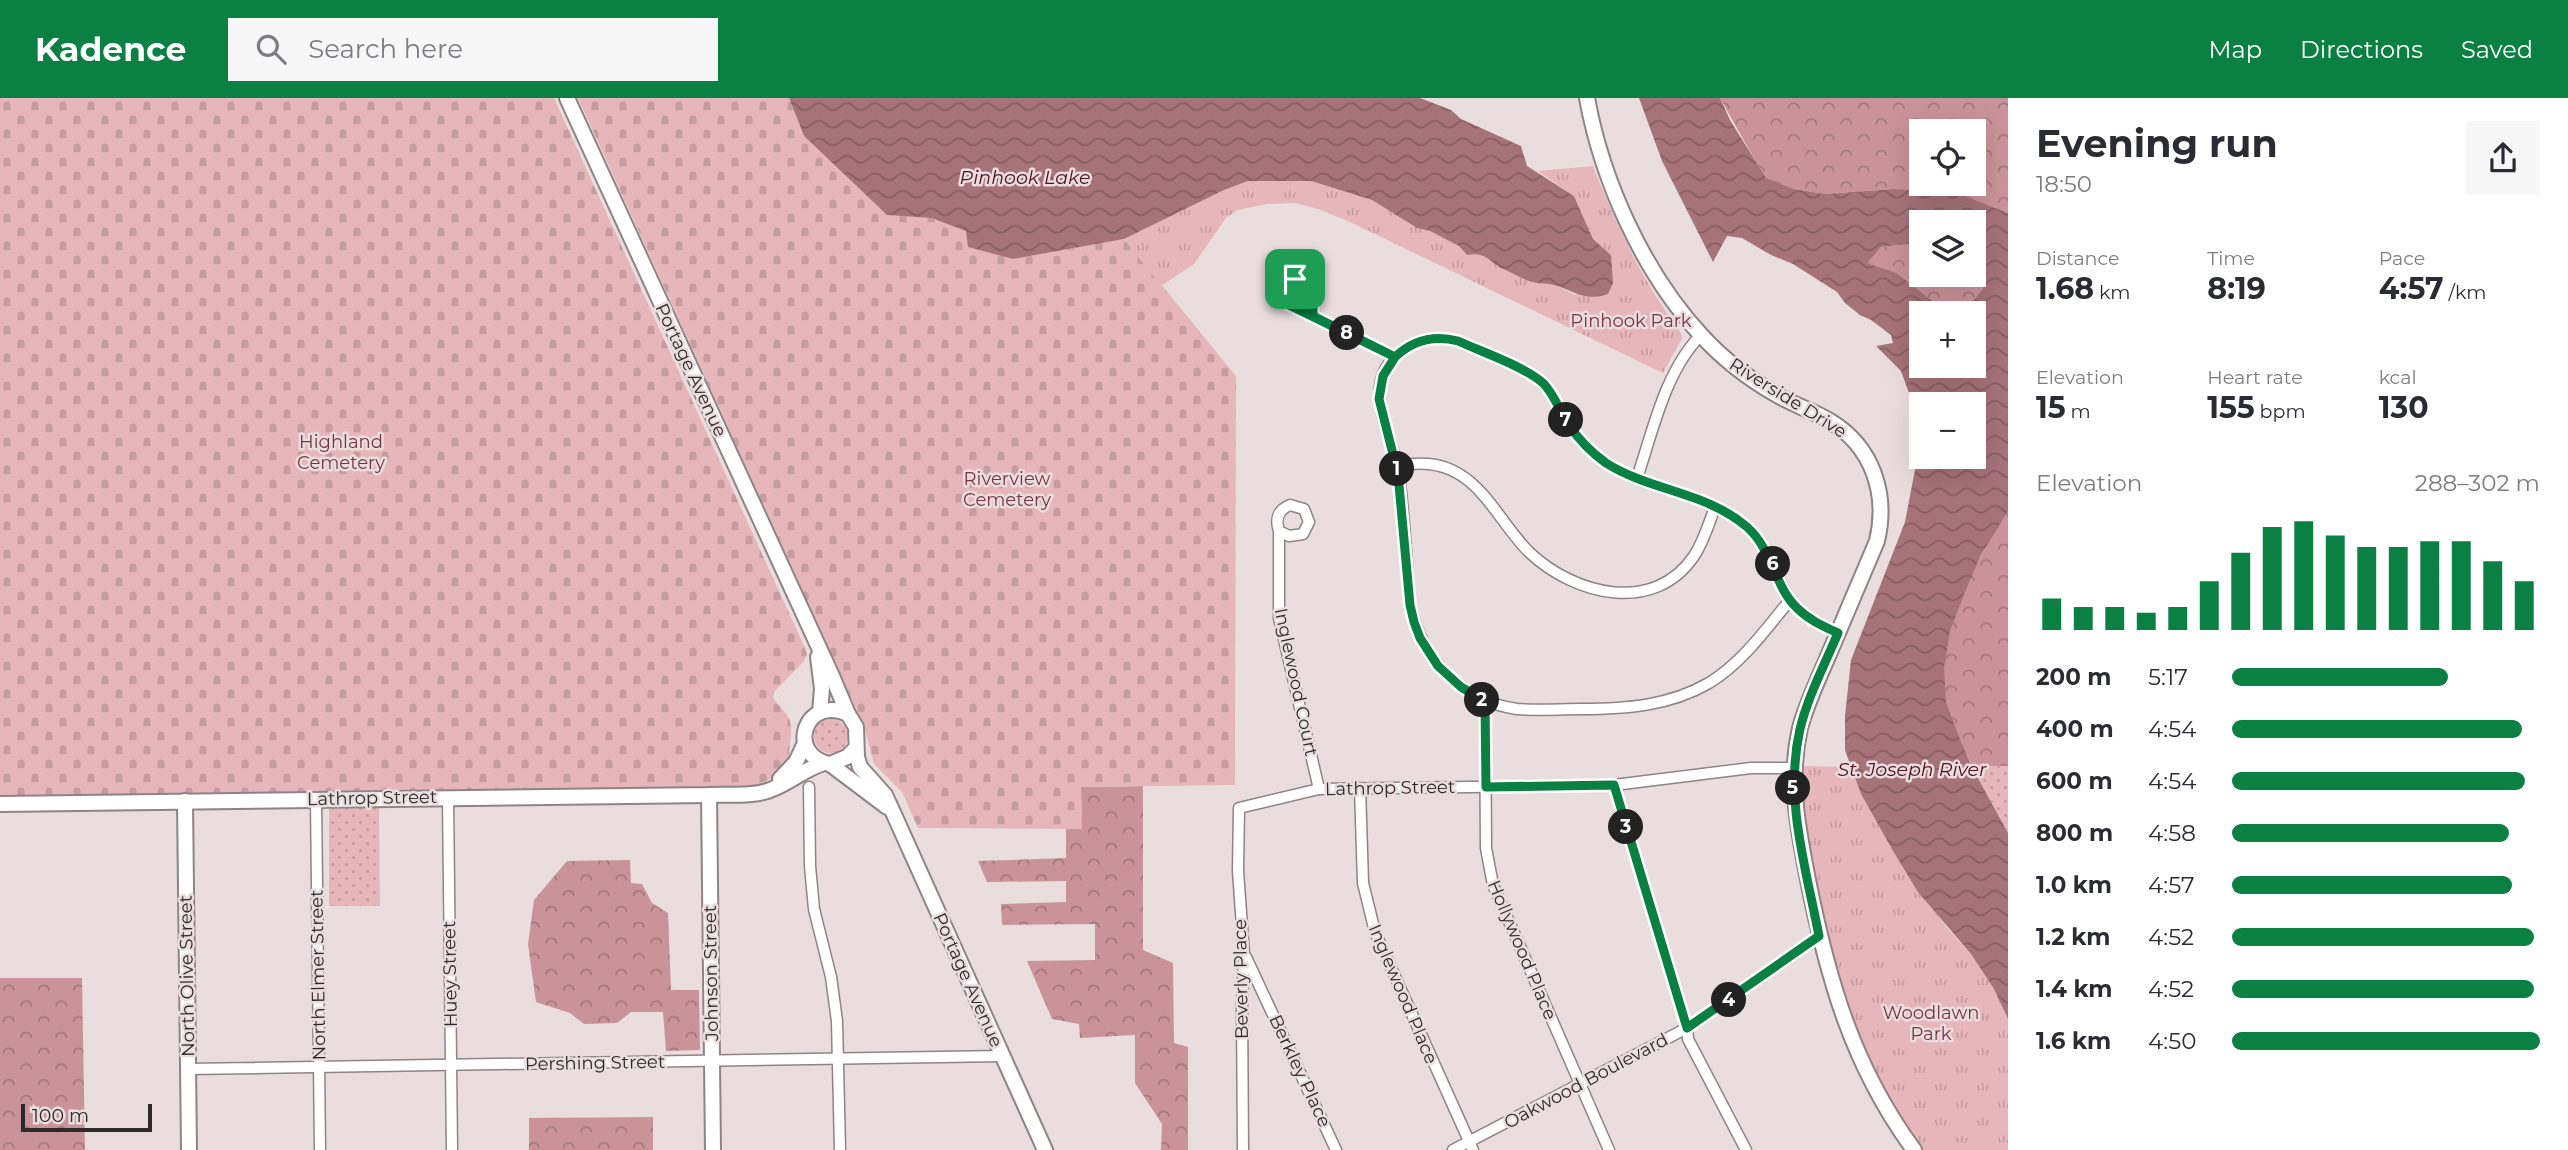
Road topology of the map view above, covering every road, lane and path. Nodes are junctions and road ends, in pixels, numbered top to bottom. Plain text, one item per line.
1 (567, 98) edge
2 (1587, 98) edge
3 (1313, 316) dead end
4 (1700, 335) junction
5 (1395, 357) junction
6 (1397, 466) junction
7 (1637, 478) junction
8 (1715, 507) junction
9 (1279, 531) dead end
10 (1790, 600) junction
11 (1838, 633) junction
12 (815, 642) junction
13 (1485, 701) junction
14 (820, 712) junction
15 (848, 714) junction
16 (805, 743) junction
17 (856, 748) junction
18 (827, 763) junction
19 (1794, 768) junction
20 (1614, 785) junction
21 (809, 787) dead end
22 (1486, 787) junction
23 (1360, 788) junction
24 (1319, 789) junction
25 (743, 793) junction
26 (709, 795) junction
27 (448, 797) junction
28 (316, 799) junction
29 (185, 801) junction
30 (0, 804) edge
31 (1239, 808) joint
32 (892, 810) junction
33 (1819, 936) junction
34 (1244, 954) junction
35 (1687, 1028) junction
36 (1003, 1056) junction
37 (839, 1059) junction
38 (712, 1061) junction
39 (452, 1065) junction
40 (319, 1067) junction
41 (188, 1069) junction
42 (1580, 1084) junction
43 (1471, 1146) edge
44 (189, 1150) edge
45 (320, 1150) edge
46 (453, 1150) edge
47 (713, 1150) edge
48 (840, 1150) edge
49 (1045, 1150) edge
50 (1243, 1150) edge
51 (1336, 1150) edge
52 (1453, 1150) edge
53 (1609, 1150) edge
54 (1746, 1150) edge
55 (1914, 1150) edge

1 - 12 street, Portage Avenue
2 - 4 street, Riverside Drive
3 - 5 street
4 - 7 street
4 - 11 street, Riverside Drive
5 - 6 street
5 - 7 street
6 - 8 street
6 - 13 street
7 - 8 street
8 - 10 street
9 - 24 street, Inglewood Court
10 - 11 street
10 - 13 street
11 - 19 street, Riverside Drive
12 - 14 street, Portage Avenue
12 - 15 street, Portage Avenue
13 - 22 street, Hollywood Place
14 - 15 street
14 - 16 street
15 - 17 street
16 - 18 street
16 - 25 street, Lathrop Street
17 - 18 street
17 - 32 street, Portage Avenue
18 - 25 street, Lathrop Street
18 - 32 street, Portage Avenue
19 - 20 street, Lathrop Street
19 - 33 street, Riverside Drive
20 - 22 street, Lathrop Street
20 - 35 street
21 - 37 street
22 - 23 street, Lathrop Street
22 - 42 street, Hollywood Place
23 - 24 street, Lathrop Street
23 - 43 street, Inglewood Place
24 - 31 street, Lathrop Street
25 - 26 street, Lathrop Street
26 - 27 street, Lathrop Street
26 - 38 street, Johnson Street
27 - 28 street, Lathrop Street
27 - 39 street, Huey Street
28 - 29 street, Lathrop Street
28 - 40 street, North Elmer Street
29 - 30 street, Lathrop Street
29 - 41 street, North Olive Street
31 - 34 street, Beverly Place
32 - 36 street, Portage Avenue
33 - 35 street, Oakwood Boulevard
33 - 55 street, Riverside Drive
34 - 50 street, Beverly Place
34 - 51 street, Berkley Place
35 - 42 street, Oakwood Boulevard
35 - 54 street
36 - 37 street, Pershing Street
36 - 49 street, Portage Avenue
37 - 38 street, Pershing Street
37 - 48 street
38 - 39 street, Pershing Street
38 - 47 street, Johnson Street
39 - 40 street, Pershing Street
39 - 46 street, Huey Street
40 - 41 street, Pershing Street
40 - 45 street, North Elmer Street
41 - 44 street, North Olive Street
42 - 43 street, Oakwood Boulevard
42 - 53 street, Hollywood Place
43 - 52 street, Oakwood Boulevard

